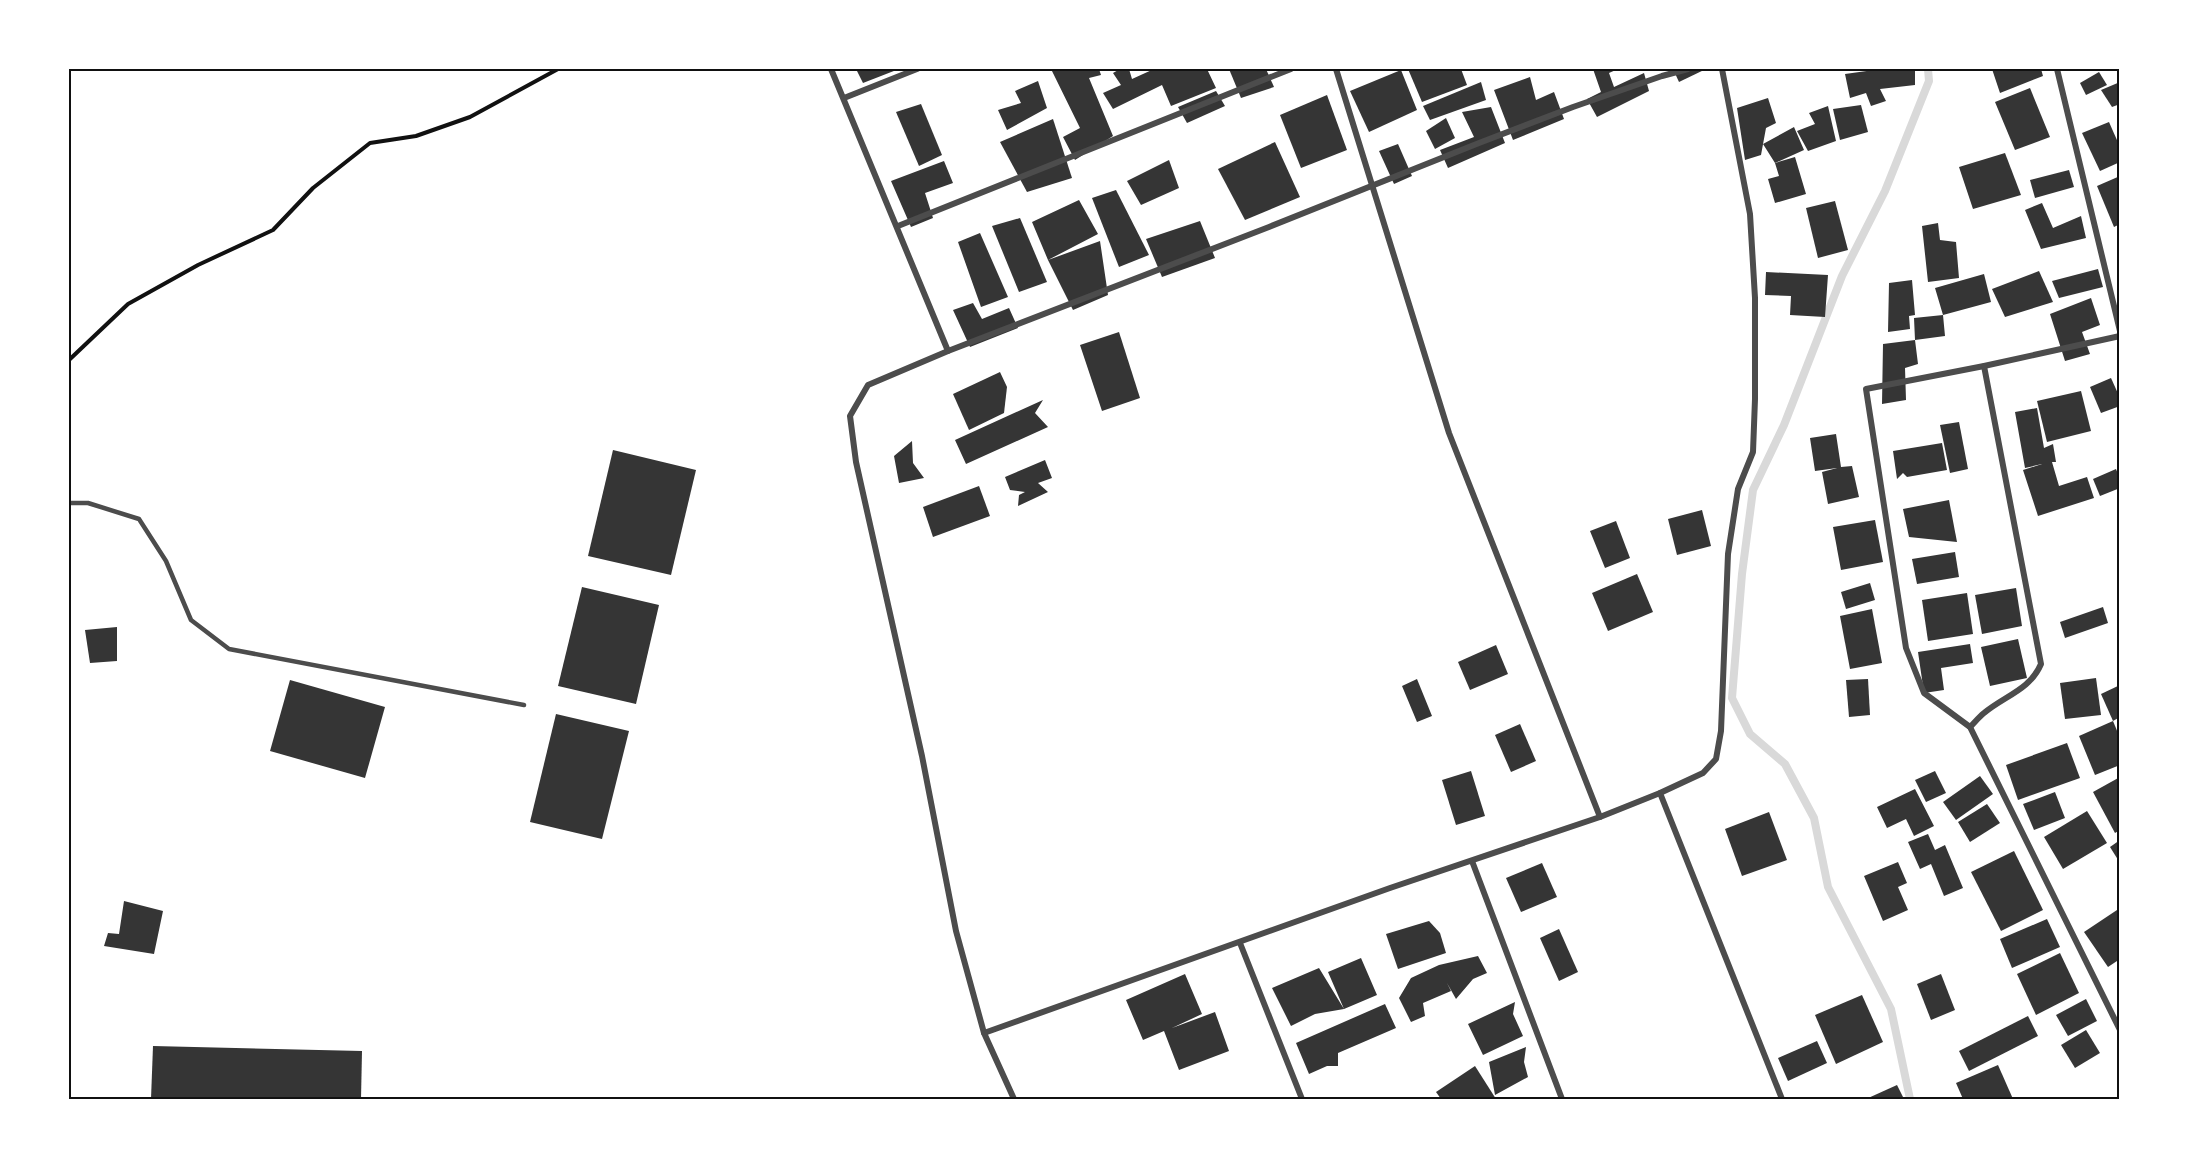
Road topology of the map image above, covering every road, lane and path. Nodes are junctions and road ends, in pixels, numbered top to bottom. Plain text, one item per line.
1 (558, 69) edge
2 (831, 69) edge
3 (917, 69) edge
4 (1291, 69) edge
5 (1336, 69) edge
6 (1688, 69) edge
7 (1722, 69) edge
8 (2057, 69) edge
9 (844, 98) junction
10 (1372, 186) junction
11 (898, 226) junction
12 (2120, 331) edge
13 (2120, 336) edge
14 (948, 351) junction
15 (69, 360) edge
16 (1984, 366) junction
17 (69, 503) edge
18 (524, 705) dead end
19 (1971, 727) junction
20 (1660, 793) junction
21 (1600, 817) junction
22 (1472, 861) junction
23 (1240, 943) junction
24 (2120, 1030) edge
25 (984, 1033) junction
26 (1014, 1099) edge
27 (1302, 1099) edge
28 (1562, 1099) edge
29 (1782, 1099) edge

1 - 15 path
2 - 9 street
3 - 9 street
4 - 11 street
5 - 10 street
6 - 10 street
7 - 20 street
8 - 12 street
9 - 11 street
10 - 14 street
10 - 21 street
11 - 14 street
13 - 16 street
14 - 25 street
16 - 19 street
16 - 19 street
17 - 18 lane
19 - 24 street
20 - 21 street
20 - 29 street
21 - 22 street
22 - 23 street
22 - 28 street
23 - 25 street
23 - 27 street
25 - 26 street

